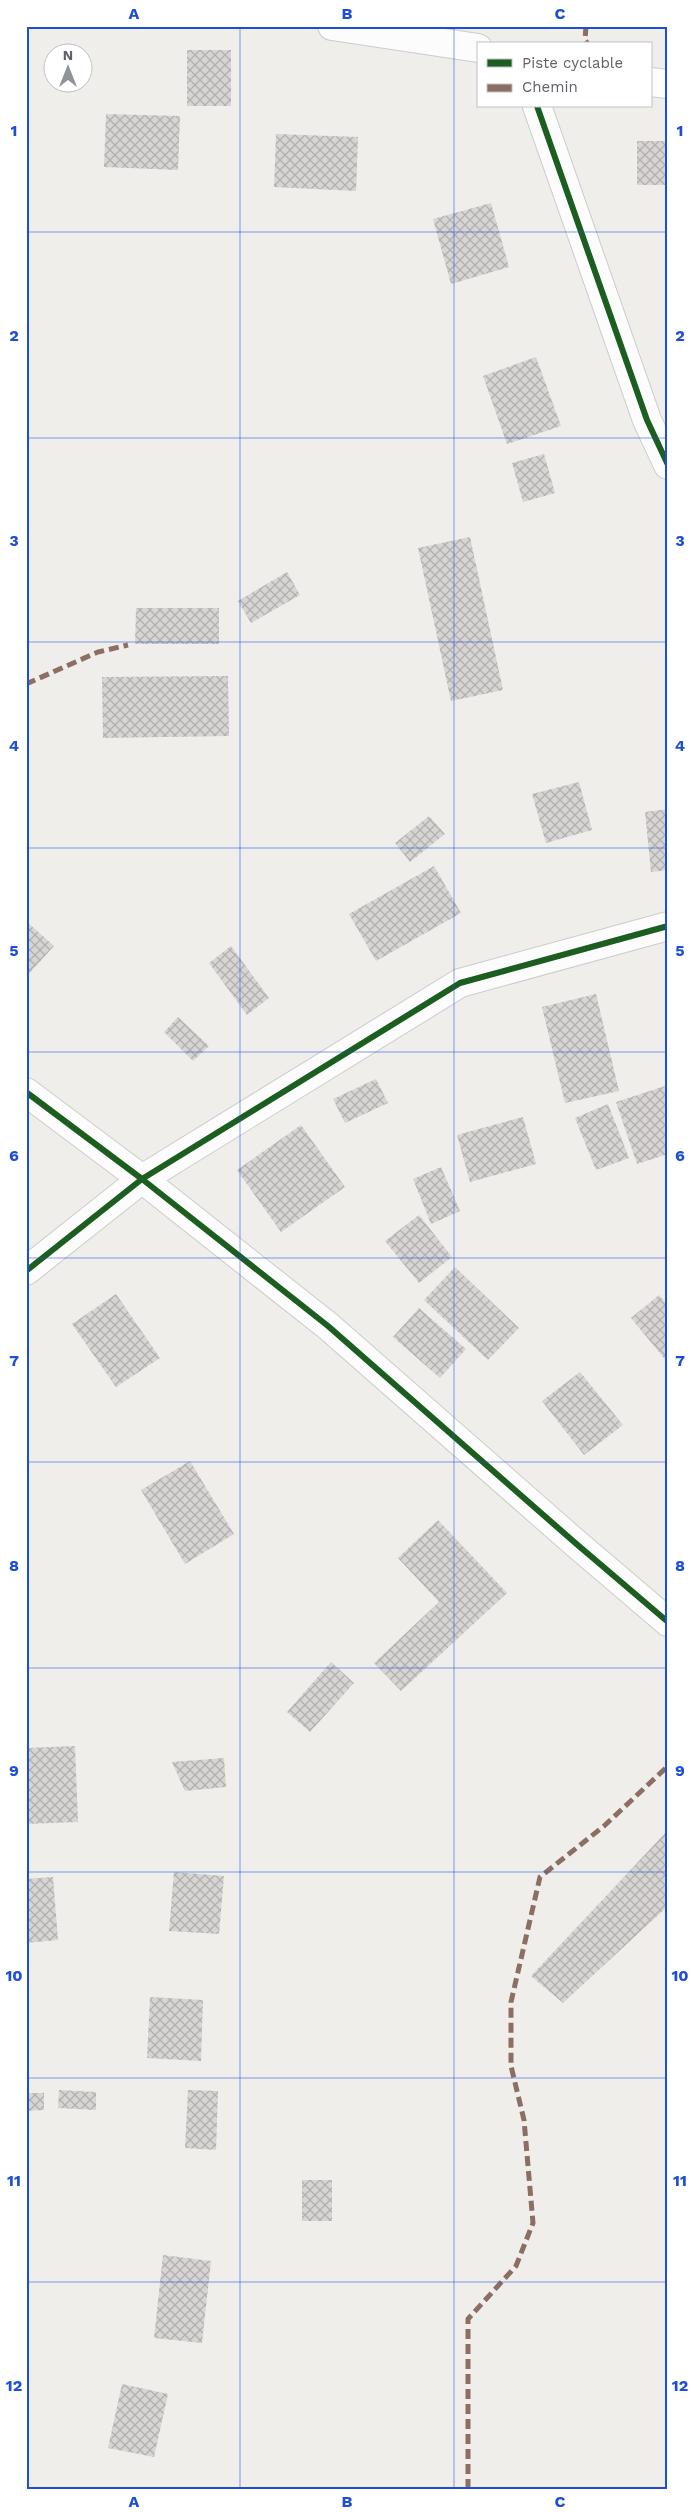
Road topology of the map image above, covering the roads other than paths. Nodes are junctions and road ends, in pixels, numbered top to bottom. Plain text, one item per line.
1 (332, 26) edge
2 (477, 48) edge
3 (652, 82) edge
4 (668, 84) edge
5 (538, 108) edge
6 (658, 426) edge
7 (668, 465) edge
8 (668, 926) edge
9 (26, 1092) edge
10 (142, 1179) junction
11 (26, 1271) edge
12 (668, 1622) edge

1 - 2 street
3 - 4 street
5 - 6 street
6 - 7 street
8 - 10 street
9 - 10 street
10 - 11 street
10 - 12 street

